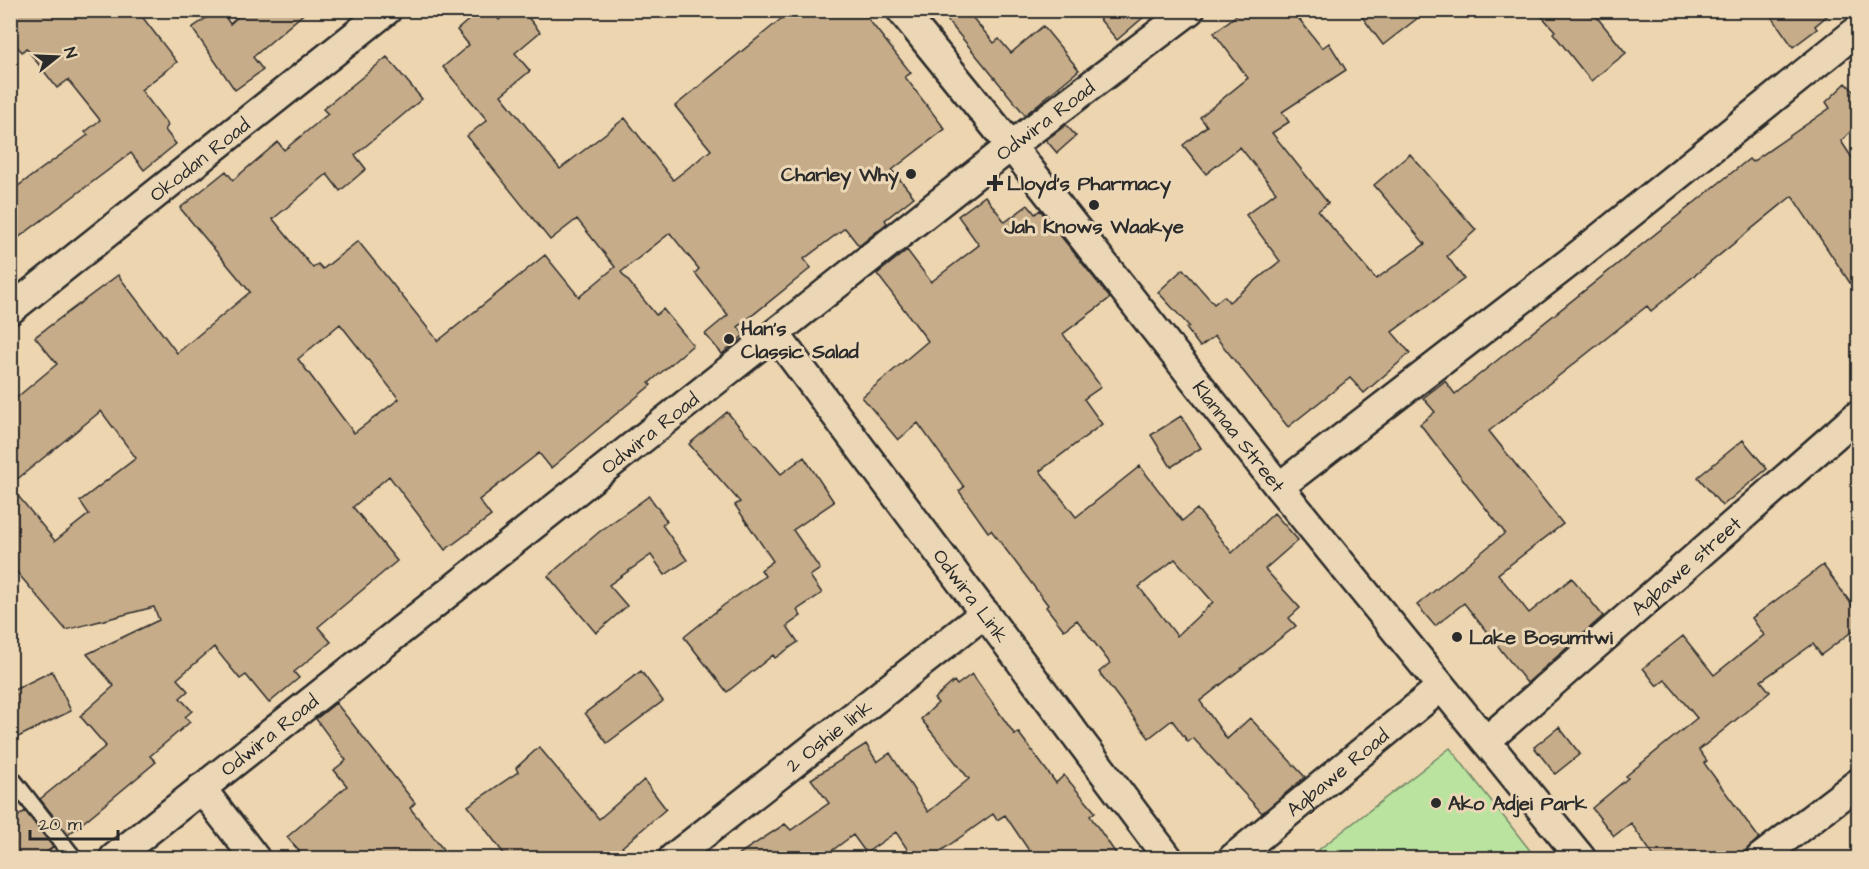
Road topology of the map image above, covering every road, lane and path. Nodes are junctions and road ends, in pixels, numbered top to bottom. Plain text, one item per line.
1 (387, 10) edge
2 (901, 10) edge
3 (1190, 10) edge
4 (1858, 30) edge
5 (1011, 146) junction
6 (10, 310) edge
7 (775, 334) junction
8 (1858, 415) edge
9 (1279, 487) junction
10 (986, 613) junction
11 (1441, 687) junction
12 (1486, 741) junction
13 (10, 776) edge
14 (1858, 783) edge
15 (201, 788) junction
16 (74, 858) edge
17 (114, 858) edge
18 (255, 858) edge
19 (673, 858) edge
20 (1168, 858) edge
21 (1233, 858) edge
22 (1581, 858) edge
23 (1760, 858) edge

1 - 6 street, Okodan Road
2 - 5 street, Klannaa Street
3 - 5 street, Odwira Road
4 - 9 street
5 - 7 street, Odwira Road
5 - 9 street, Klannaa Street
7 - 10 street, Odwira Link
7 - 15 street, Odwira Road
8 - 12 street, Agbawe street
9 - 11 street, Klannaa Street
10 - 19 street, 2 Oshie link
10 - 20 street, Odwira Link
11 - 12 street, Klannaa Street
11 - 21 street, Agbawe Road
12 - 22 street, Klannaa Street
13 - 16 lane
14 - 23 street
15 - 17 street, Odwira Road
15 - 18 street

